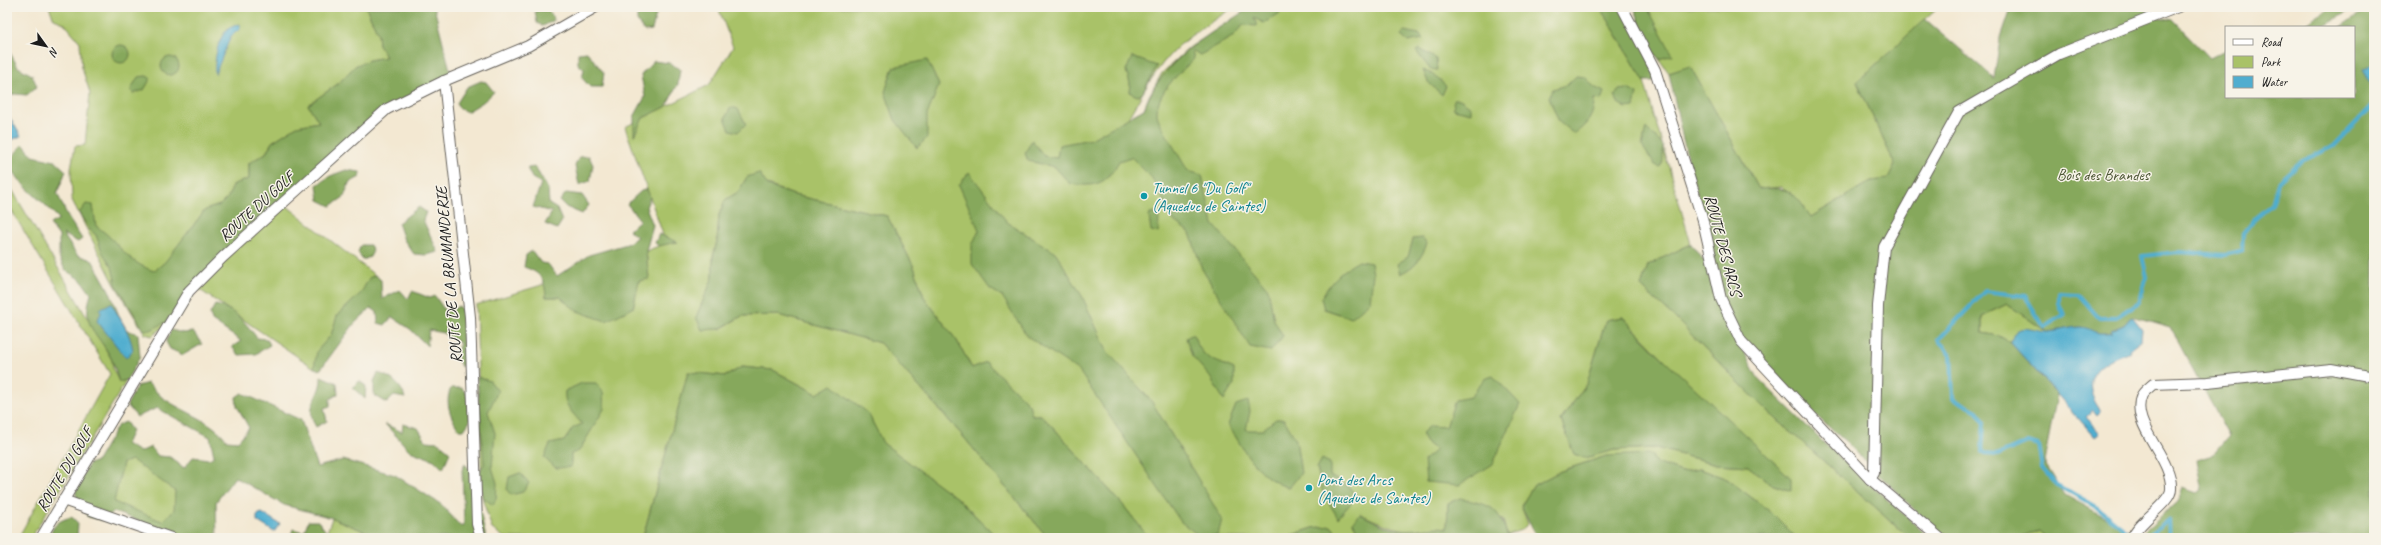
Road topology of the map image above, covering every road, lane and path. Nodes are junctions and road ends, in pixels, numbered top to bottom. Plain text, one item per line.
1 (596, 7) edge
2 (1622, 7) edge
3 (2178, 7) edge
4 (444, 81) junction
5 (2374, 377) edge
6 (1870, 479) junction
7 (63, 500) junction
8 (2133, 534) edge
9 (41, 538) edge
10 (171, 538) edge
11 (480, 538) edge
12 (1940, 538) edge

1 - 4 street, ROUTE DU GOLF
2 - 6 street, ROUTE DES ARCS
3 - 6 street
4 - 7 street, ROUTE DU GOLF
4 - 11 street, ROUTE DE LA BRUMANDERIE
5 - 8 street
6 - 12 street, ROUTE DES ARCS
7 - 9 street, ROUTE DU GOLF
7 - 10 street

